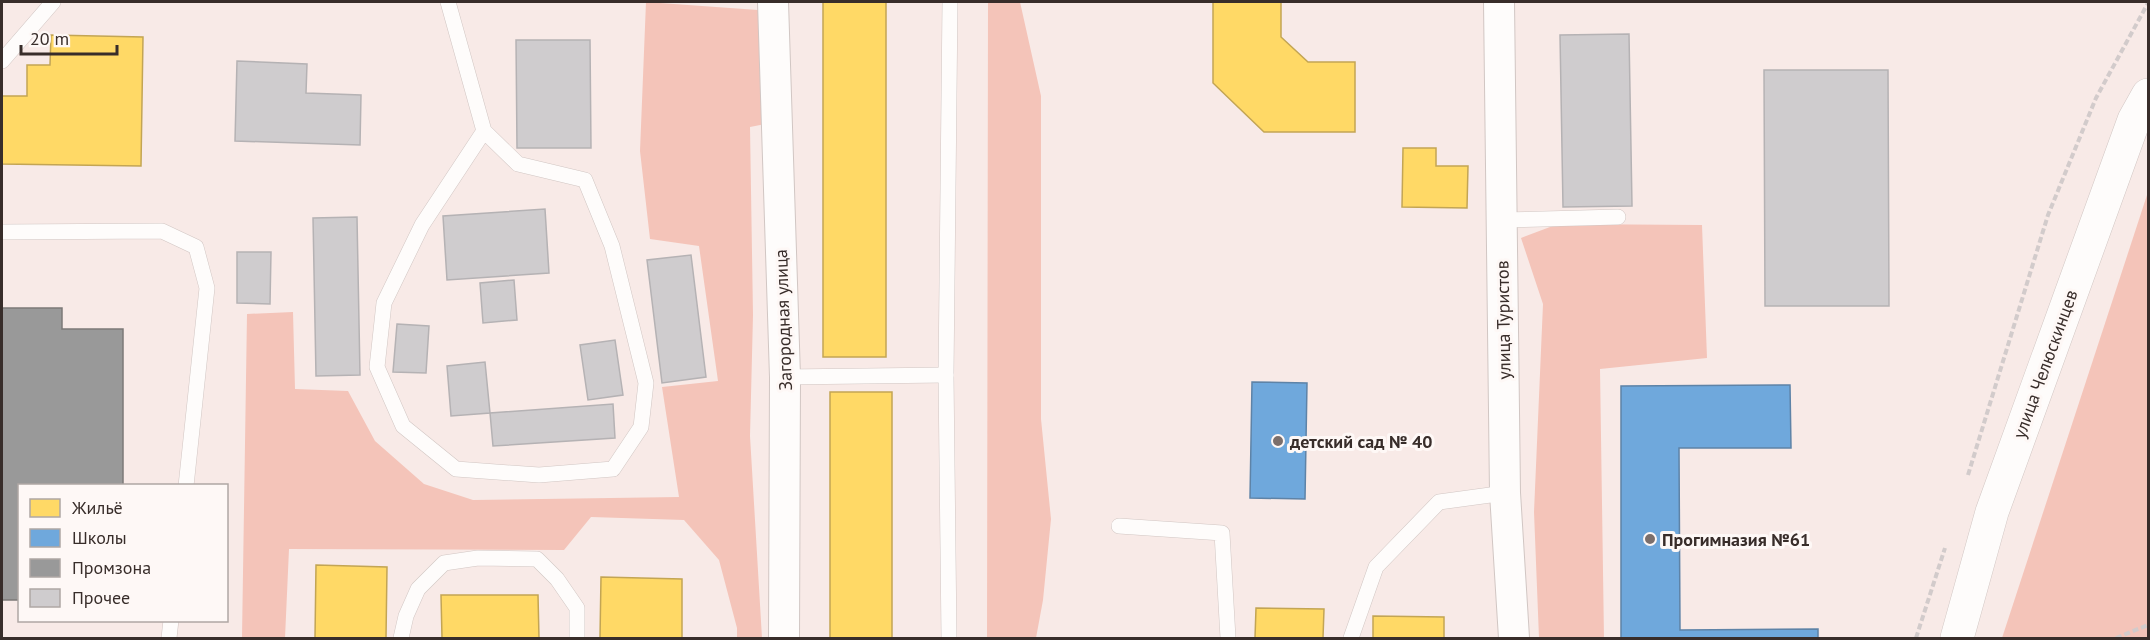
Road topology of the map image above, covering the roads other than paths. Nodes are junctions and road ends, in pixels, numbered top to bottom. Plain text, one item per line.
1 (53, 2) edge
2 (448, 2) edge
3 (773, 2) edge
4 (950, 2) edge
5 (1499, 2) edge
6 (2, 61) edge
7 (2148, 95) edge
8 (484, 131) junction
9 (1618, 217) dead end
10 (1502, 220) junction
11 (2, 232) edge
12 (946, 375) junction
13 (785, 377) junction
14 (186, 484) edge
15 (1505, 493) junction
16 (1119, 526) dead end
17 (171, 622) edge
18 (169, 639) edge
19 (401, 639) edge
20 (577, 639) edge
21 (784, 639) edge
22 (949, 639) edge
23 (1228, 639) edge
24 (1351, 639) edge
25 (1514, 639) edge
26 (1957, 639) edge

1 - 6 lane
2 - 8 lane
3 - 13 street, Загородная улица
4 - 12 lane
5 - 10 street, улица Туристов
7 - 26 main road, улица Челюскинцев
8 - 8 lane
9 - 10 lane
10 - 15 street, улица Туристов
11 - 14 lane
12 - 13 lane
12 - 22 lane
13 - 21 street, Загородная улица
15 - 24 lane
15 - 25 street, улица Туристов
16 - 23 lane
17 - 18 lane
19 - 20 lane

